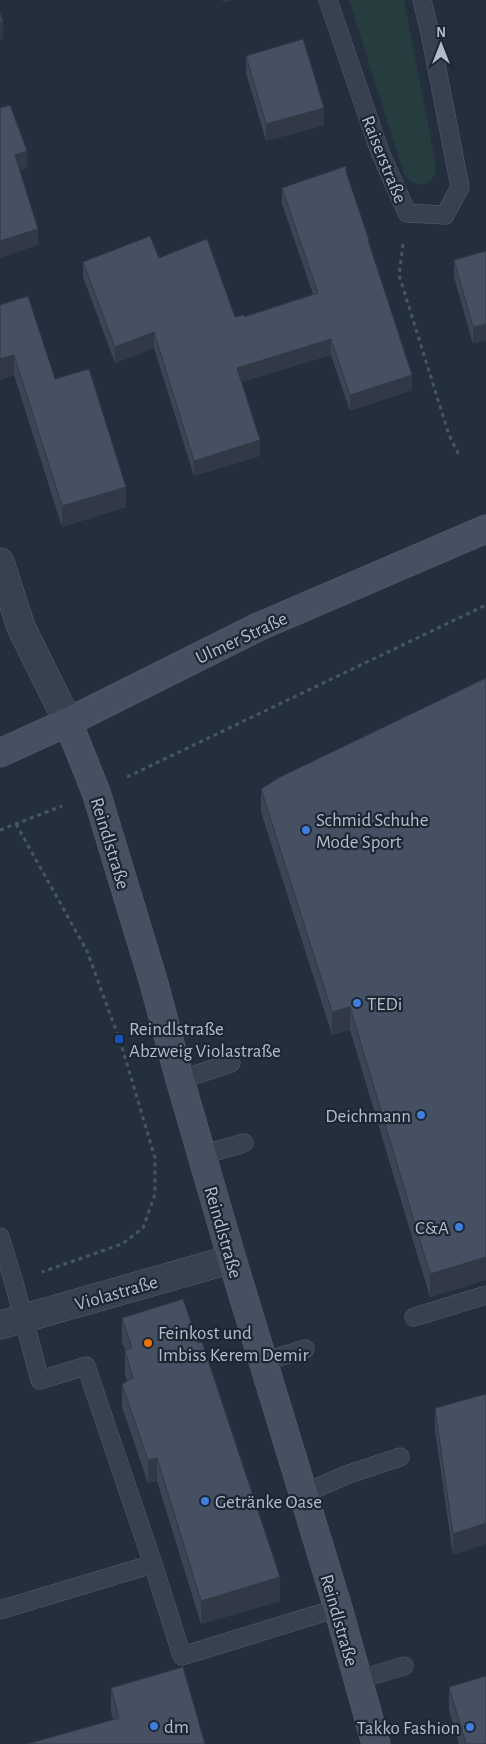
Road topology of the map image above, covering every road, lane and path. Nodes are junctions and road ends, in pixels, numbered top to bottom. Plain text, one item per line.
1 (328, 0) edge
2 (422, 0) edge
3 (407, 213) junction
4 (459, 455) dead end
5 (486, 529) edge
6 (0, 562) edge
7 (486, 605) edge
8 (68, 722) junction
9 (0, 753) edge
10 (96, 792) junction
11 (16, 824) junction
12 (0, 830) edge
13 (232, 1063) dead end
14 (180, 1080) junction
15 (244, 1143) dead end
16 (202, 1155) junction
17 (0, 1237) edge
18 (232, 1259) junction
19 (8, 1273) edge
20 (486, 1295) edge
21 (414, 1317) dead end
22 (12, 1321) edge
23 (305, 1349) dead end
24 (263, 1362) junction
25 (400, 1457) dead end
26 (303, 1494) junction
27 (153, 1564) junction
28 (338, 1608) junction
29 (0, 1610) edge
30 (404, 1666) dead end
31 (357, 1680) junction
32 (376, 1744) edge

1 - 3 lane, Raiserstraße
2 - 3 lane, Raiserstraße
3 - 4 path
5 - 8 street, Ulmer Straße
6 - 8 street
7 - 10 path
8 - 9 street, Ulmer Straße
8 - 10 street, Reindlstraße
10 - 11 path
10 - 14 street, Reindlstraße
11 - 12 path
11 - 19 path
13 - 14 lane
14 - 16 street, Reindlstraße
15 - 16 lane
16 - 18 street, Reindlstraße
17 - 19 lane
18 - 22 street, Violastraße
18 - 24 street, Reindlstraße
19 - 22 lane
20 - 21 lane
22 - 27 lane
23 - 24 lane
24 - 26 street, Reindlstraße
25 - 26 lane
26 - 28 street, Reindlstraße
27 - 28 lane
27 - 29 lane
28 - 31 street, Reindlstraße
30 - 31 lane
31 - 32 street, Reindlstraße

